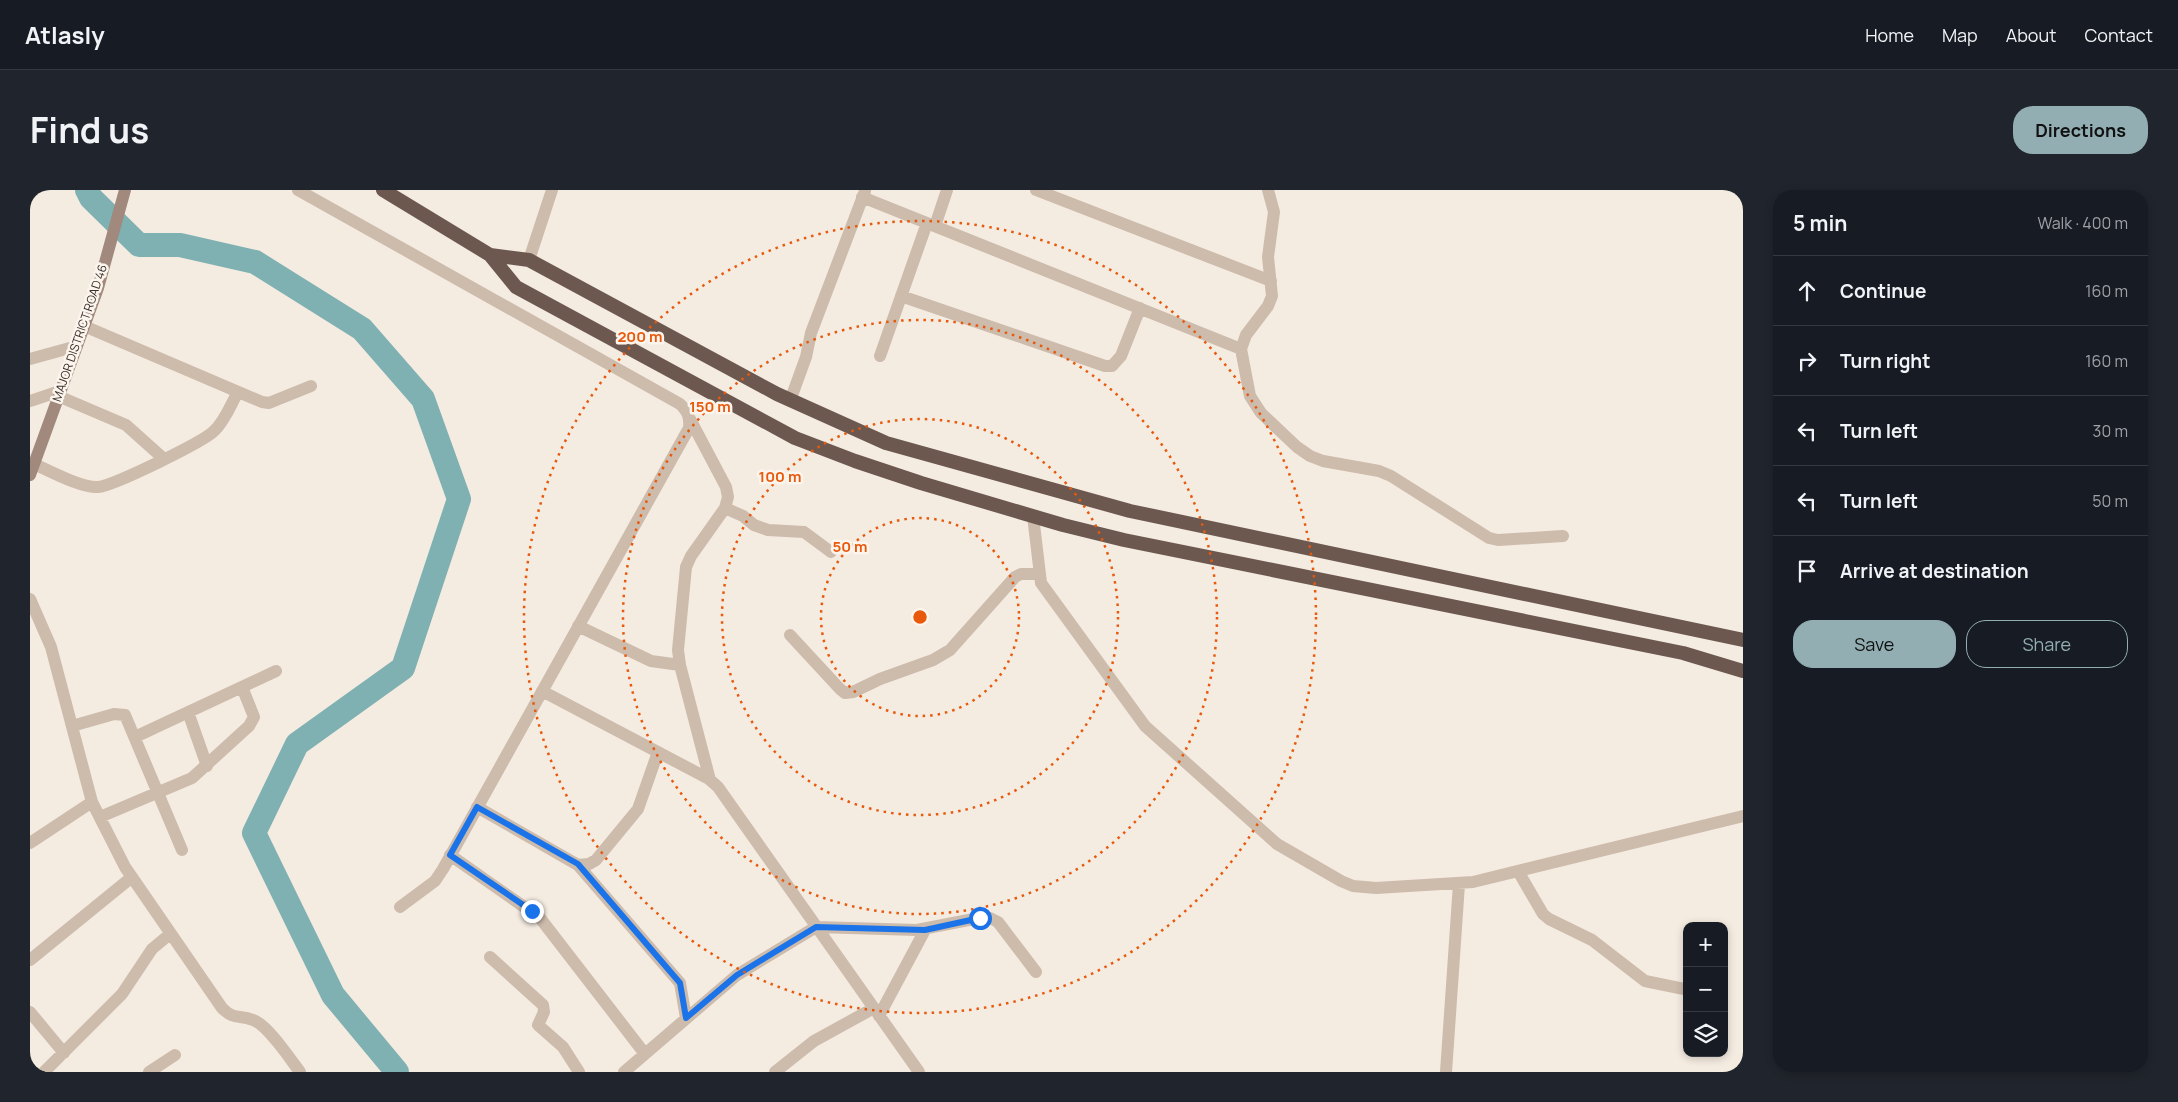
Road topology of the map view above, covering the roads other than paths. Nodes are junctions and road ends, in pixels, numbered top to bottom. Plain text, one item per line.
1 (298, 190) edge
2 (383, 190) edge
3 (552, 190) edge
4 (947, 190) edge
5 (1036, 190) edge
6 (1268, 190) edge
7 (864, 194) edge
8 (124, 195) edge
9 (931, 225) junction
10 (490, 255) junction
11 (529, 260) junction
12 (1271, 281) junction
13 (901, 296) junction
14 (1140, 308) junction
15 (84, 326) junction
16 (77, 346) junction
17 (1242, 349) junction
18 (880, 356) dead end
19 (30, 359) edge
20 (311, 386) dead end
21 (238, 392) junction
22 (59, 394) junction
23 (30, 401) edge
24 (790, 401) junction
25 (690, 419) junction
26 (164, 459) junction
27 (32, 470) edge
28 (725, 508) junction
29 (1033, 516) junction
30 (1562, 536) dead end
31 (831, 552) dead end
32 (1040, 574) junction
33 (30, 599) edge
34 (578, 626) junction
35 (790, 635) dead end
36 (1743, 640) edge
37 (680, 665) junction
38 (276, 671) dead end
39 (1743, 671) edge
40 (242, 687) junction
41 (542, 690) junction
42 (188, 712) junction
43 (72, 726) junction
44 (135, 737) junction
45 (658, 752) junction
46 (207, 766) junction
47 (710, 780) junction
48 (158, 791) junction
49 (92, 802) junction
50 (477, 807) junction
51 (1743, 816) edge
52 (100, 817) junction
53 (30, 844) edge
54 (182, 850) dead end
55 (450, 855) junction
56 (578, 864) junction
57 (1518, 871) junction
58 (132, 877) junction
59 (1459, 884) junction
60 (400, 907) dead end
61 (816, 927) junction
62 (925, 930) junction
63 (170, 934) junction
64 (490, 957) dead end
65 (30, 960) edge
66 (1036, 972) dead end
67 (1683, 989) edge
68 (30, 1012) edge
69 (876, 1012) junction
70 (686, 1018) junction
71 (64, 1052) junction
72 (644, 1054) junction
73 (175, 1055) dead end
74 (47, 1071) edge
75 (149, 1072) edge
76 (300, 1072) edge
77 (579, 1072) edge
78 (624, 1072) edge
79 (775, 1072) edge
80 (919, 1072) edge
81 (1446, 1072) edge

1 - 25 street
2 - 10 highway
3 - 11 street
4 - 9 street
5 - 12 street
6 - 12 street
7 - 9 street
7 - 24 street
8 - 15 main road, MAJOR DISTRICT ROAD 46
9 - 13 street
9 - 14 street
10 - 11 highway
10 - 29 highway
11 - 24 highway
12 - 17 street
13 - 14 street
13 - 18 street
14 - 17 street
15 - 16 main road, MAJOR DISTRICT ROAD 46
15 - 21 street
16 - 19 street
16 - 22 main road, MAJOR DISTRICT ROAD 46
17 - 30 street
20 - 21 street
21 - 26 street
22 - 23 street
22 - 26 street
22 - 27 main road, MAJOR DISTRICT ROAD 46
24 - 36 highway
25 - 28 street
25 - 34 street
26 - 27 street
28 - 31 street
28 - 37 street
29 - 32 street
29 - 39 highway
32 - 35 street
32 - 59 street
33 - 43 street
34 - 37 street
34 - 41 street
37 - 47 street
38 - 40 street
40 - 42 street
40 - 46 street
41 - 45 street
41 - 50 street
42 - 44 street
42 - 46 street
43 - 44 street
43 - 49 street
44 - 48 street
45 - 47 street
45 - 56 street
46 - 48 street
47 - 61 street
48 - 52 street
48 - 54 street
49 - 52 street
49 - 53 street
50 - 55 street
50 - 56 street
51 - 57 street
52 - 58 street
55 - 60 street
55 - 72 street
56 - 70 street
57 - 59 street
57 - 67 street
58 - 63 street
58 - 65 street
59 - 81 street
61 - 62 street
61 - 69 street
61 - 70 street
62 - 66 street
62 - 69 street
63 - 71 street
63 - 76 street
64 - 77 street
68 - 71 street
69 - 79 street
69 - 80 street
70 - 72 street
71 - 74 street
72 - 78 street
73 - 75 street

